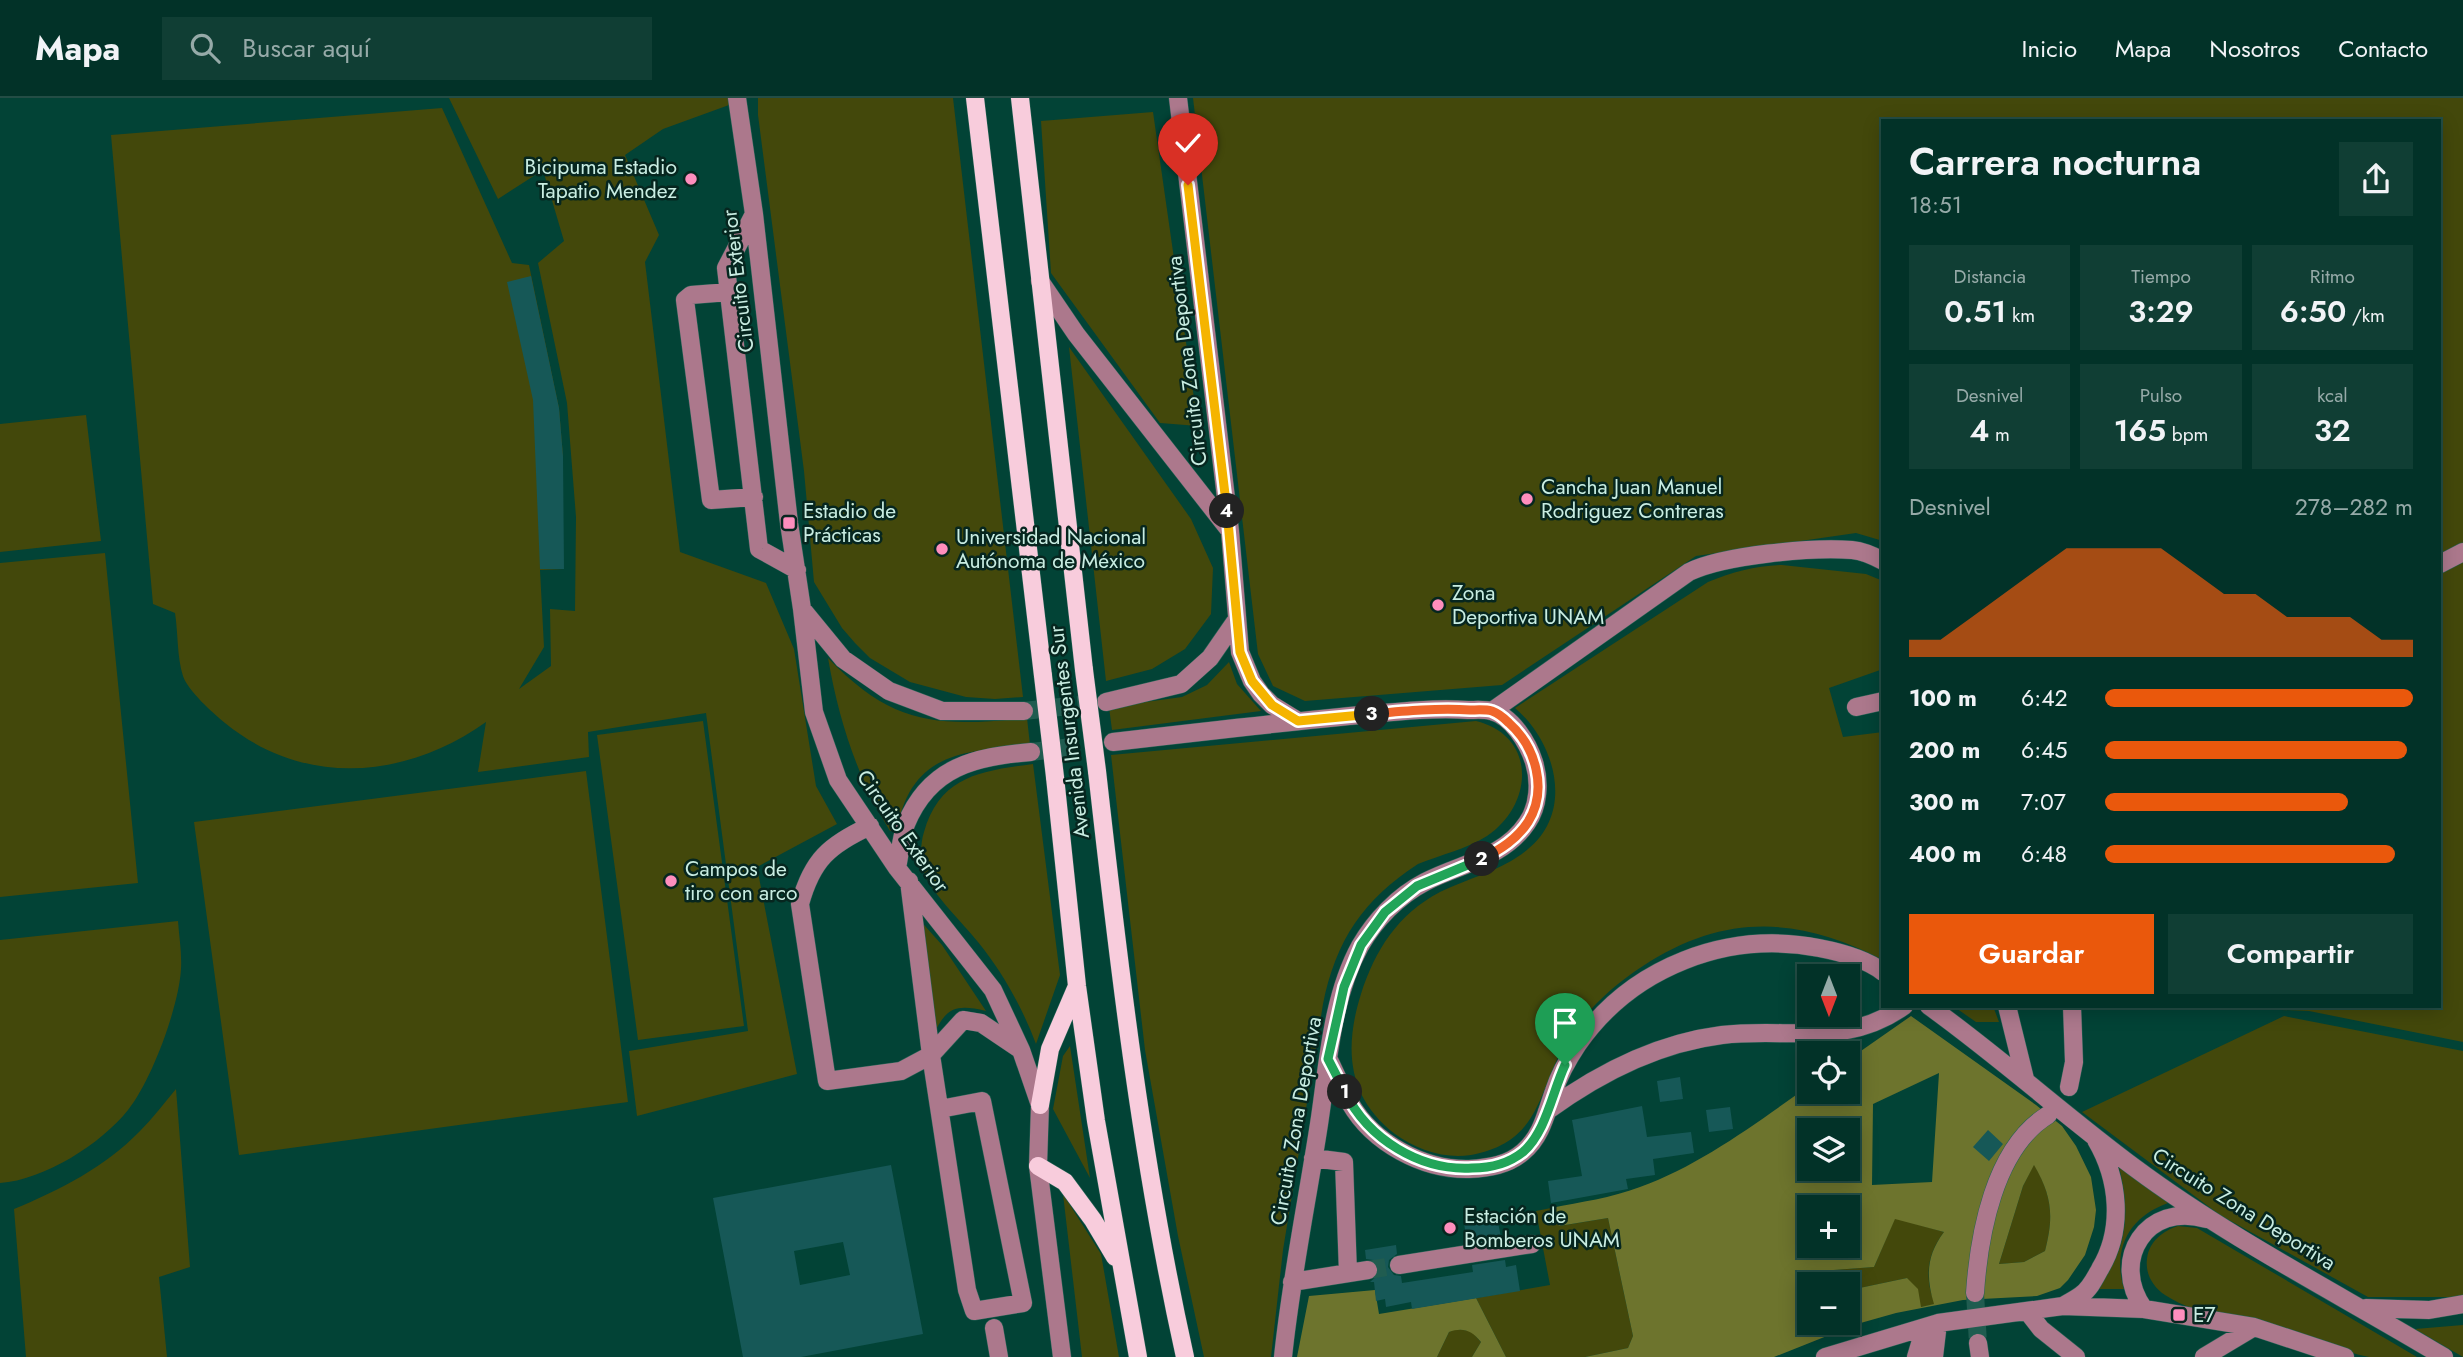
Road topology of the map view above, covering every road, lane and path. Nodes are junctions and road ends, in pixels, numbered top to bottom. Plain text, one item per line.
1 (737, 98) edge
2 (975, 98) edge
3 (1020, 98) edge
4 (1178, 98) edge
5 (754, 214) junction
6 (1040, 281) junction
7 (729, 292) junction
8 (754, 497) junction
9 (1230, 531) junction
10 (2463, 552) edge
11 (1881, 560) edge
12 (2441, 563) edge
13 (797, 570) junction
14 (802, 609) junction
15 (1237, 619) junction
16 (1881, 701) edge
17 (1106, 702) tunnel mouth
18 (1856, 707) dead end
19 (1024, 711) tunnel mouth
20 (1492, 711) junction
21 (1298, 721) junction
22 (1114, 741) tunnel mouth
23 (1031, 752) tunnel mouth
24 (870, 827) junction
25 (903, 874) junction
26 (1881, 971) edge
27 (1077, 986) junction
28 (1901, 1008) edge
29 (1932, 1008) edge
30 (2072, 1008) edge
31 (2012, 1009) edge
32 (1021, 1050) junction
33 (932, 1055) junction
34 (1328, 1059) junction
35 (2032, 1085) junction
36 (2069, 1087) dead end
37 (1040, 1105) junction
38 (940, 1109) junction
39 (1547, 1111) junction
40 (2048, 1115) dead end
41 (2093, 1136) junction
42 (1313, 1158) junction
43 (1038, 1166) junction
44 (2215, 1223) junction
45 (1532, 1244) dead end
46 (1399, 1265) tunnel mouth
47 (1121, 1266) junction
48 (1368, 1270) tunnel mouth
49 (1348, 1273) junction
50 (1292, 1282) junction
51 (1975, 1293) tunnel mouth
52 (2463, 1304) edge
53 (2063, 1306) junction
54 (2144, 1308) junction
55 (2363, 1308) junction
56 (2027, 1311) junction
57 (1939, 1324) junction
58 (2254, 1327) junction
59 (994, 1328) dead end
60 (999, 1357) edge
61 (1062, 1357) edge
62 (1138, 1357) edge
63 (1185, 1357) edge
64 (1283, 1357) edge
65 (1825, 1357) edge
66 (1916, 1357) edge
67 (1934, 1357) edge
68 (2076, 1357) edge
69 (2204, 1357) edge
70 (2346, 1357) edge
71 (2444, 1357) edge

1 - 5 street, Circuito Exterior
2 - 27 main road, Avenida Insurgentes Sur, bridge
3 - 6 main road, Avenida Insurgentes Sur
4 - 9 street, Circuito Zona Deportiva
5 - 7 street
5 - 13 street, Circuito Exterior
6 - 9 street
6 - 63 main road, Avenida Insurgentes Sur, bridge
7 - 8 street
7 - 8 street
8 - 13 street
9 - 15 street, Circuito Zona Deportiva
10 - 12 street
11 - 20 street
13 - 14 street, Circuito Exterior
14 - 19 street
14 - 24 street, Circuito Exterior
15 - 17 street
15 - 21 street, Circuito Zona Deportiva
16 - 18 street
20 - 21 street
20 - 34 street, Circuito Zona Deportiva
21 - 22 street
23 - 25 street
24 - 25 street, Circuito Exterior
24 - 33 street
25 - 32 street, Circuito Exterior
25 - 33 street
26 - 39 street
27 - 37 main road
27 - 47 main road, Avenida Insurgentes Sur
28 - 39 street
29 - 35 street, Circuito Zona Deportiva
30 - 36 street
31 - 35 street
32 - 33 street
32 - 37 street, Circuito Exterior
33 - 38 street
34 - 39 street
34 - 42 street, Circuito Zona Deportiva
35 - 41 street, Circuito Zona Deportiva
37 - 43 street, Circuito Exterior
38 - 38 street
40 - 51 street
41 - 44 street, Circuito Zona Deportiva
41 - 53 street
42 - 49 street
42 - 50 street, Circuito Zona Deportiva
43 - 47 main road
43 - 61 street, Circuito Exterior
44 - 54 street
44 - 55 street, Circuito Zona Deportiva
45 - 46 street
47 - 62 main road, Avenida Insurgentes Sur
48 - 49 street
49 - 50 street
50 - 64 street, Circuito Zona Deportiva
52 - 55 street, Circuito Zona Deportiva
53 - 54 street
53 - 56 street
54 - 58 street
55 - 71 street, Circuito Zona Deportiva
56 - 57 street
56 - 68 street
57 - 65 street
57 - 66 street
57 - 67 street
58 - 69 street
58 - 70 street
59 - 60 street

